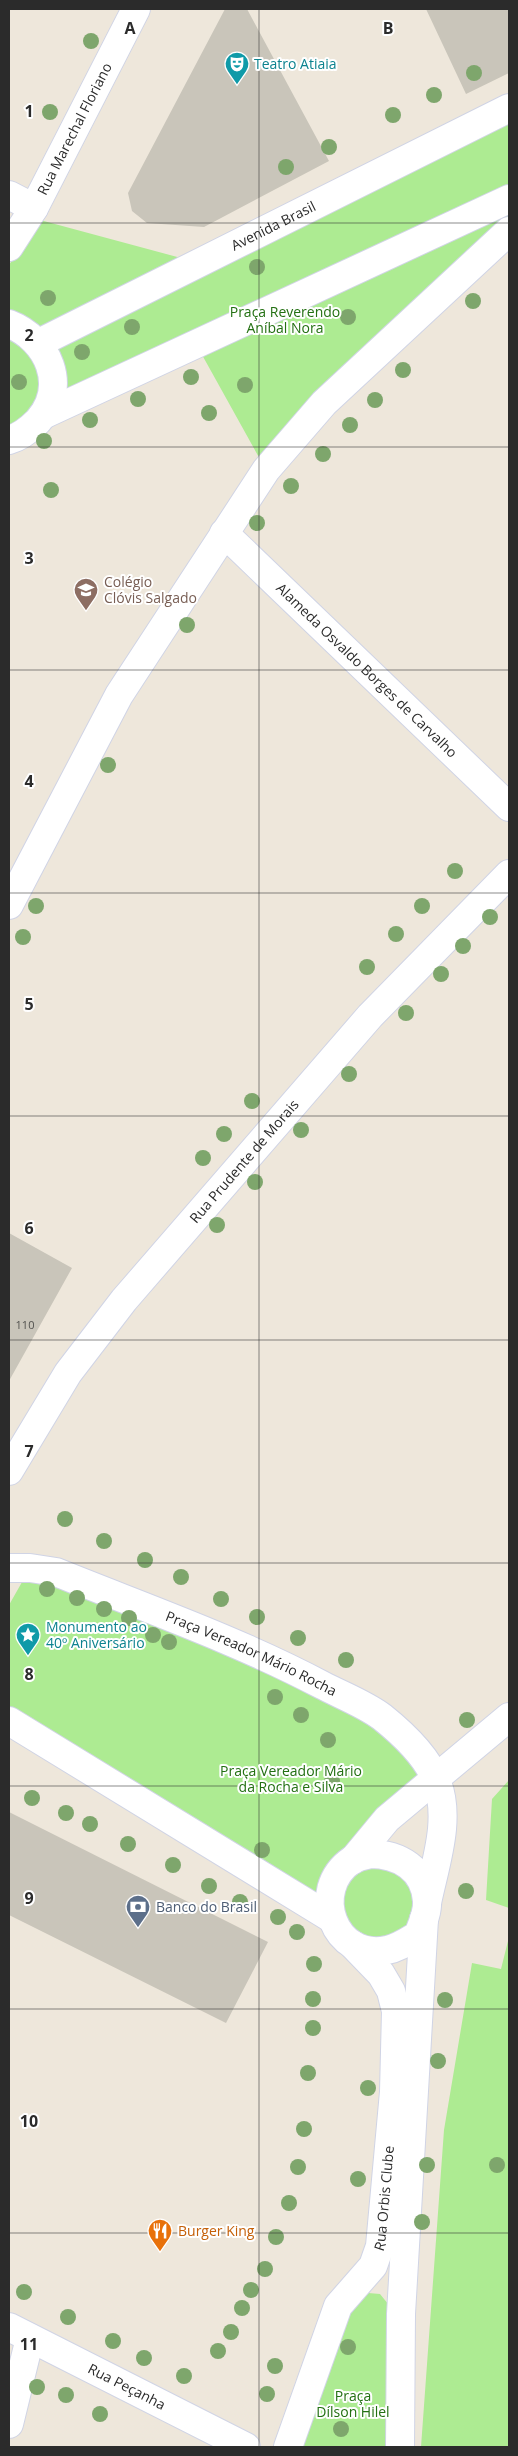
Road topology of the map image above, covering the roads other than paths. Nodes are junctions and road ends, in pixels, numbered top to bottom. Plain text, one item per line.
1 (136, 9) edge
2 (509, 108) edge
3 (9, 195) edge
4 (509, 199) edge
5 (34, 208) junction
6 (509, 231) edge
7 (9, 247) edge
8 (9, 324) edge
9 (39, 343) junction
10 (43, 415) junction
11 (10, 440) edge
12 (224, 534) junction
13 (509, 807) edge
14 (509, 874) edge
15 (9, 905) edge
16 (9, 1471) edge
17 (9, 1568) edge
18 (509, 1717) edge
19 (9, 1721) edge
20 (479, 1742) junction
21 (414, 1746) junction
22 (436, 1779) junction
23 (353, 1860) junction
24 (426, 1911) junction
25 (331, 1918) junction
26 (353, 1945) junction
27 (336, 2312) junction
28 (401, 2314) junction
29 (19, 2332) edge
30 (9, 2424) edge
31 (290, 2446) edge
32 (246, 2447) edge
33 (400, 2447) edge

1 - 5 street, Rua Marechal Floriano
2 - 9 street, Avenida Brasil
3 - 5 street
4 - 10 street
5 - 7 street, Rua Marechal Floriano
6 - 12 street
8 - 9 street
9 - 10 street
10 - 11 street
12 - 13 street, Alameda Osvaldo Borges de Carvalho
12 - 15 street
14 - 16 street, Rua Prudente de Morais
17 - 21 street, Praça Vereador Mário Rocha
18 - 20 street
19 - 25 street
20 - 21 street
20 - 22 street
21 - 22 street, Praça Vereador Mário Rocha
22 - 23 street
22 - 24 street, Praça Vereador Mário Rocha
23 - 24 street
23 - 25 street
24 - 26 street, Praça Vereador Mário Rocha
24 - 28 street, Rua Orbis Clube
25 - 26 street
26 - 27 street, Rua Orbis Clube
27 - 28 street
27 - 31 street, Rua Orbis Clube
28 - 33 street, Rua Orbis Clube
29 - 30 street
29 - 32 street, Rua Peçanha

